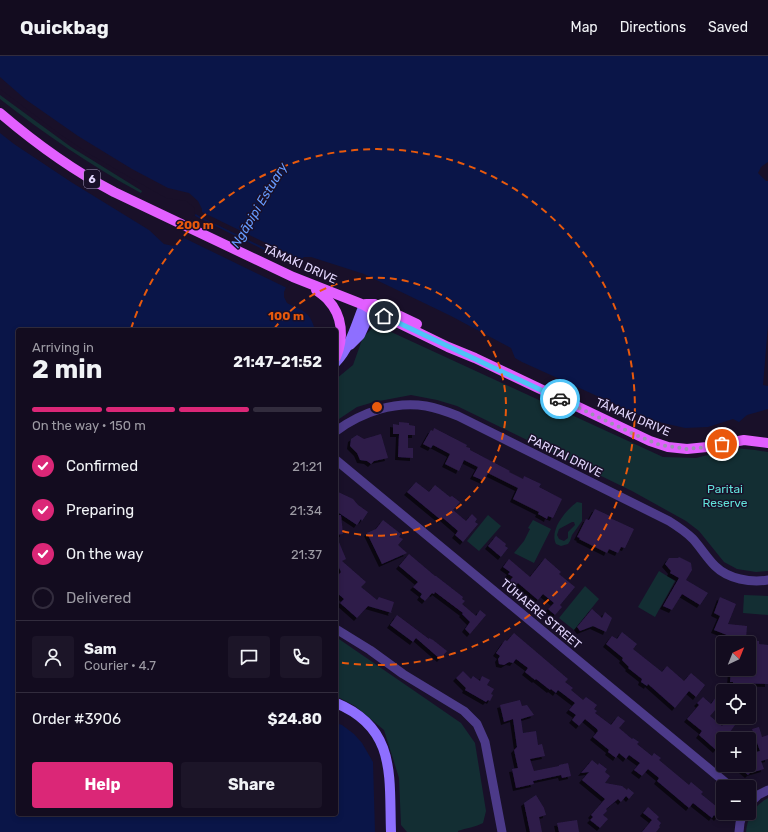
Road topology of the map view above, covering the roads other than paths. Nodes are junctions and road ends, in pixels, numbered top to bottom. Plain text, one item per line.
1 (0, 113) edge
2 (308, 283) junction
3 (370, 306) junction
4 (338, 351) edge
5 (338, 360) edge
6 (338, 430) edge
7 (768, 443) edge
8 (338, 462) edge
9 (768, 580) edge
10 (338, 630) edge
11 (338, 704) edge
12 (723, 780) edge
13 (768, 790) edge
14 (756, 798) edge
15 (741, 820) edge
16 (391, 832) edge
17 (502, 832) edge
18 (739, 832) edge

1 - 2 main road, TĀMAKI DRIVE / 6
2 - 3 main road, TĀMAKI DRIVE / 6
2 - 4 main road, 6
3 - 5 main road
3 - 7 main road, TĀMAKI DRIVE
6 - 9 street, PARITAI DRIVE
8 - 12 street, TŪHAERE STREET
10 - 17 street
11 - 16 main road
13 - 14 street
15 - 18 street

